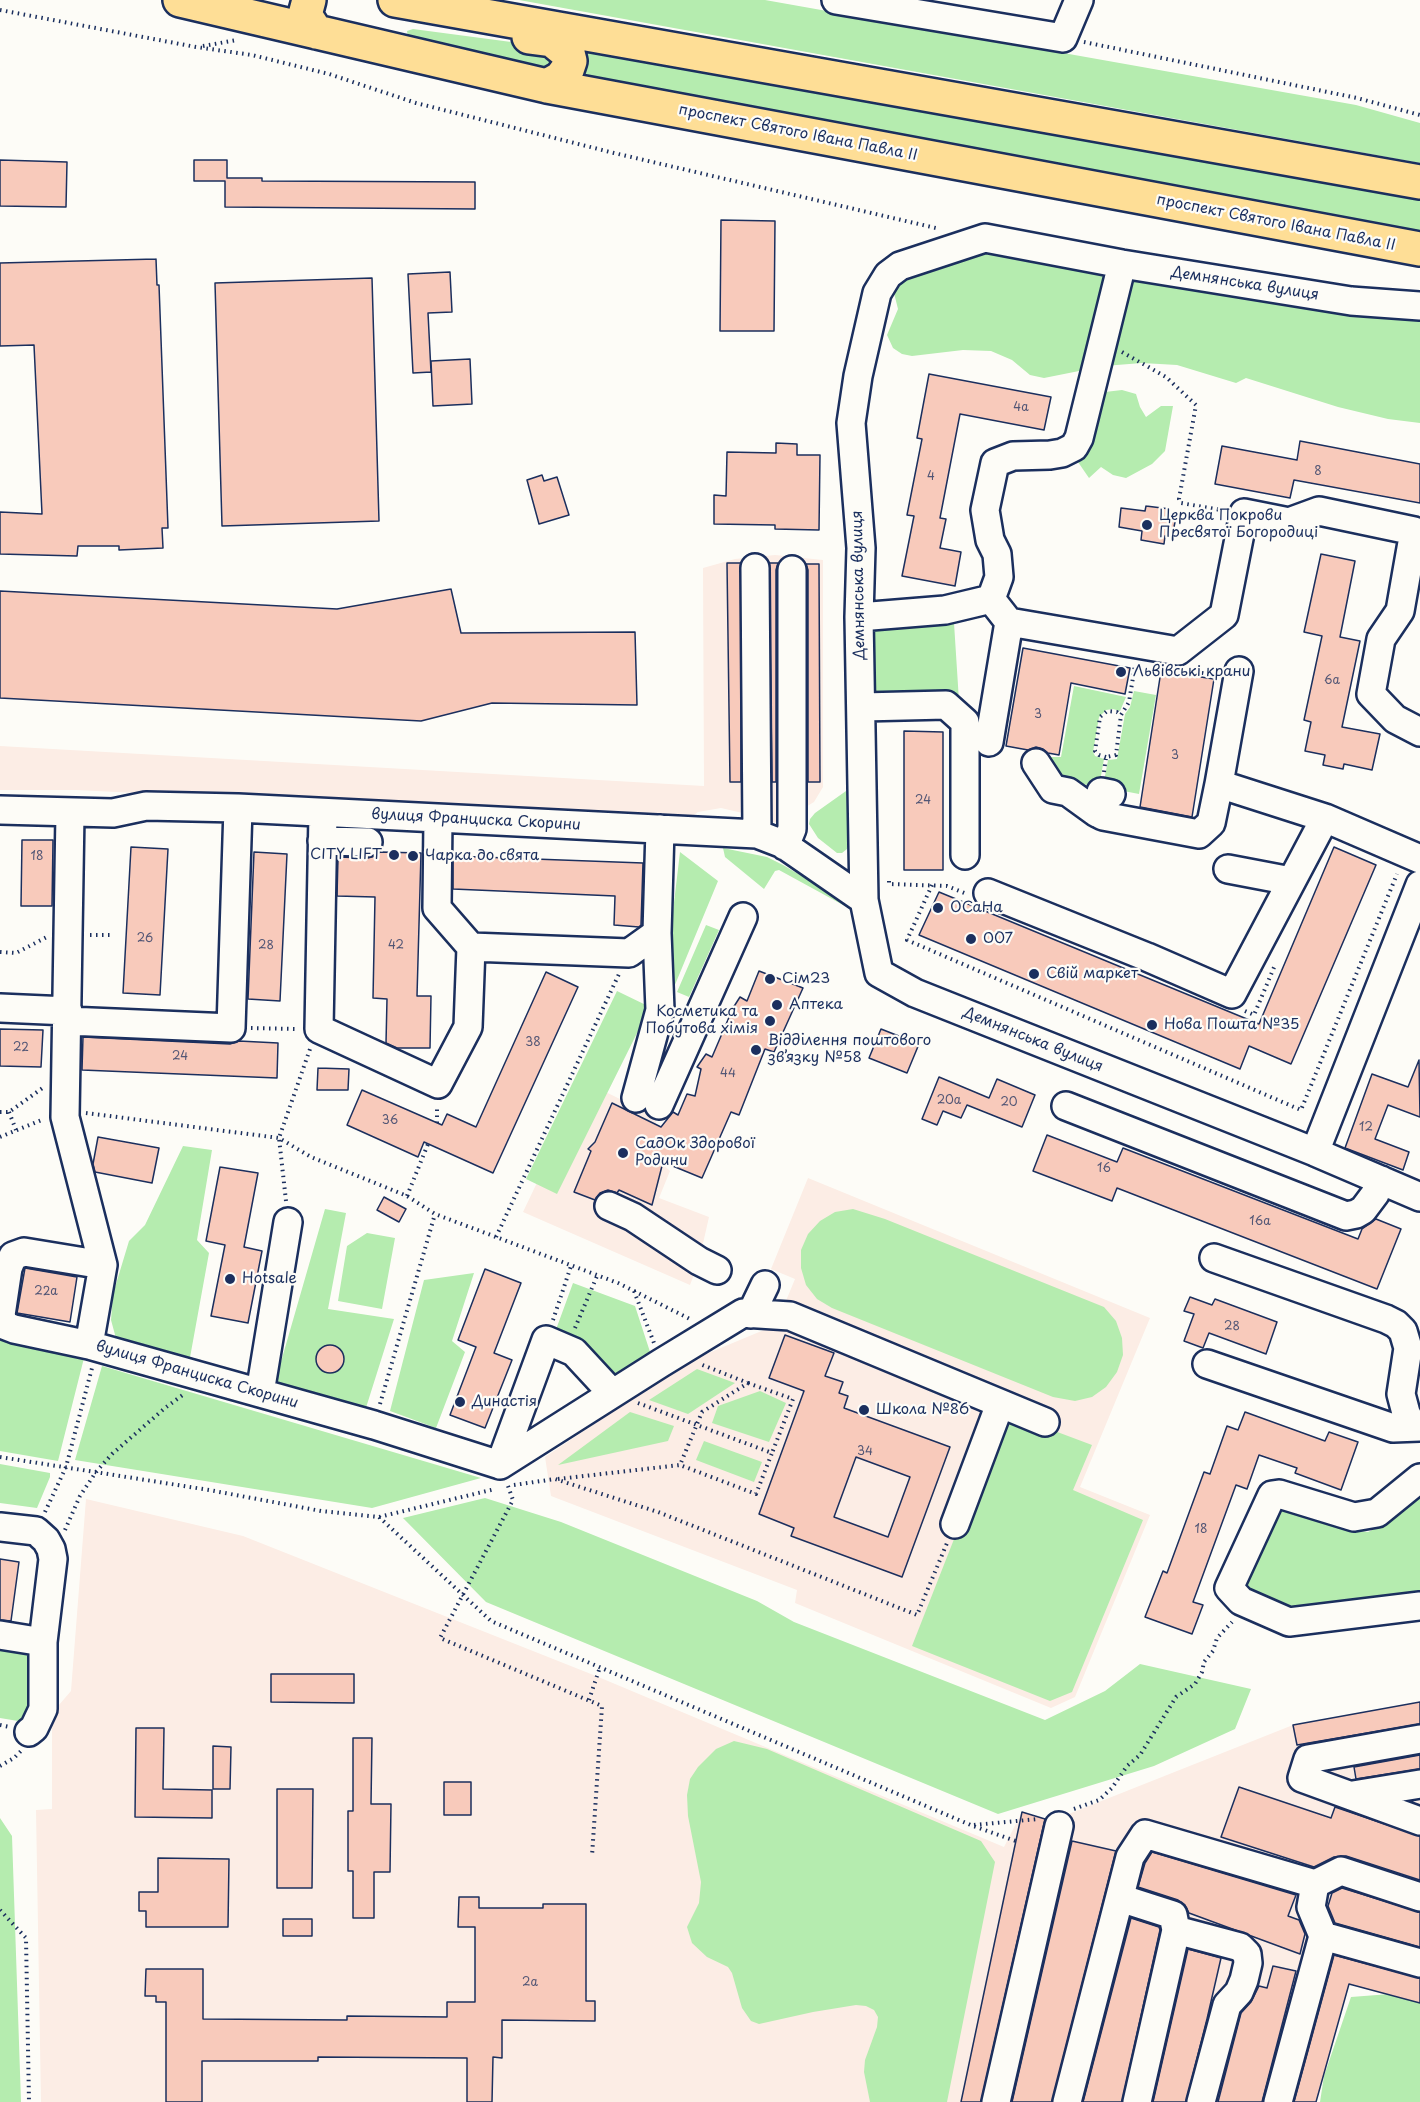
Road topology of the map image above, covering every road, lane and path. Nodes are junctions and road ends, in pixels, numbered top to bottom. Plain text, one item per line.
1 (180, 0) edge
2 (309, 0) edge
3 (836, 0) edge
4 (1079, 0) edge
5 (405, 2) edge
6 (0, 10) edge
7 (316, 32) junction
8 (1063, 38) junction
9 (547, 86) junction
10 (1420, 115) edge
11 (1420, 183) edge
12 (985, 238) junction
13 (1420, 249) edge
14 (1122, 264) junction
15 (1420, 306) edge
16 (1127, 353) dead end
17 (1244, 513) junction
18 (1417, 531) edge
19 (755, 568) dead end
20 (792, 570) dead end
21 (991, 599) junction
22 (859, 617) junction
23 (1009, 622) junction
24 (1135, 661) dead end
25 (1239, 671) dead end
26 (862, 707) junction
27 (1121, 715) junction
28 (1420, 732) edge
29 (989, 742) dead end
30 (1106, 757) junction
31 (1036, 763) dead end
32 (1219, 784) junction
33 (1103, 799) junction
34 (238, 808) junction
35 (0, 810) edge
36 (70, 813) junction
37 (323, 813) junction
38 (438, 818) junction
39 (1325, 818) junction
40 (660, 829) junction
41 (757, 834) junction
42 (322, 841) junction
43 (368, 842) dead end
44 (785, 846) junction
45 (965, 855) dead end
46 (1420, 860) edge
47 (1228, 869) dead end
48 (1291, 881) junction
49 (1420, 886) edge
50 (988, 893) dead end
51 (864, 900) junction
52 (743, 917) dead end
53 (69, 925) junction
54 (657, 933) junction
55 (471, 946) junction
56 (0, 952) edge
57 (629, 953) junction
58 (0, 1008) edge
59 (68, 1016) junction
60 (231, 1028) junction
61 (320, 1029) junction
62 (66, 1070) junction
63 (1066, 1106) dead end
64 (65, 1111) junction
65 (0, 1112) edge
66 (9, 1112) junction
67 (16, 1130) junction
68 (0, 1137) edge
69 (279, 1138) junction
70 (428, 1144) dead end
71 (1315, 1152) junction
72 (1381, 1180) junction
73 (407, 1196) junction
74 (1420, 1197) edge
75 (609, 1206) dead end
76 (435, 1214) junction
77 (288, 1222) joint
78 (496, 1237) junction
79 (1214, 1258) dead end
80 (103, 1265) junction
81 (571, 1266) junction
82 (717, 1270) dead end
83 (597, 1276) junction
84 (765, 1285) dead end
85 (633, 1290) junction
86 (751, 1314) junction
87 (714, 1331) junction
88 (556, 1345) junction
89 (93, 1346) junction
90 (668, 1359) junction
91 (1208, 1364) dead end
92 (207, 1378) junction
93 (748, 1383) junction
94 (260, 1393) junction
95 (612, 1393) junction
96 (1000, 1404) junction
97 (1045, 1422) dead end
98 (374, 1425) junction
99 (697, 1425) junction
100 (1416, 1427) edge
101 (772, 1453) junction
102 (0, 1457) edge
103 (680, 1465) junction
104 (66, 1467) junction
105 (96, 1472) junction
106 (504, 1475) junction
107 (1420, 1478) edge
108 (555, 1479) junction
109 (379, 1516) junction
110 (955, 1524) joint
111 (0, 1527) edge
112 (36, 1532) junction
113 (53, 1559) junction
114 (463, 1594) junction
115 (1241, 1602) junction
116 (1420, 1606) edge
117 (0, 1635) edge
118 (43, 1642) junction
119 (600, 1667) junction
120 (589, 1700) junction
121 (29, 1732) dead end
122 (1420, 1739) edge
123 (1420, 1784) edge
124 (1351, 1796) junction
125 (1055, 1819) junction
126 (1420, 1821) edge
127 (970, 1825) junction
128 (1016, 1841) dead end
129 (592, 1856) dead end
130 (1315, 1884) junction
131 (1420, 1896) edge
132 (1119, 1898) junction
133 (0, 1910) edge
134 (1176, 1930) junction
135 (1323, 1936) junction
136 (1420, 1963) edge
137 (30, 2102) edge
138 (996, 2102) edge
139 (1067, 2102) edge
140 (1137, 2102) edge
141 (1201, 2102) edge
142 (1278, 2102) edge

1 - 7 main road, проспект Святого Івана Павла II
2 - 7 main road
3 - 8 street
4 - 8 street
5 - 9 main road
5 - 11 main road
6 - 12 path
7 - 9 main road, проспект Святого Івана Павла II
8 - 10 path
9 - 13 main road, проспект Святого Івана Павла II
12 - 14 street, Демнянська вулиця
12 - 22 street, Демнянська вулиця
14 - 15 street, Демнянська вулиця
14 - 21 street
16 - 17 path
17 - 18 street
17 - 23 street
18 - 28 street
19 - 41 street
20 - 44 street
21 - 22 street
21 - 23 street
22 - 26 street, Демнянська вулиця
23 - 29 street
24 - 27 path
25 - 32 street
26 - 45 street
26 - 51 street, Демнянська вулиця
27 - 30 path
27 - 30 path
30 - 33 path
31 - 33 street
32 - 33 street
32 - 39 street
34 - 36 street, вулиця Франциска Скорини
34 - 37 street, вулиця Франциска Скорини
34 - 60 street
35 - 36 street, вулиця Франциска Скорини
36 - 53 street, вулиця Франциска Скорини
37 - 38 street, вулиця Франциска Скорини
37 - 42 street
38 - 40 street, вулиця Франциска Скорини
38 - 55 street
39 - 46 street
39 - 48 street
40 - 41 street, вулиця Франциска Скорини
40 - 54 street
41 - 44 street, вулиця Франциска Скорини
42 - 43 street
42 - 61 street
44 - 51 street, вулиця Франциска Скорини
47 - 48 street
48 - 50 street
49 - 71 street
51 - 71 street, Демнянська вулиця
52 - 54 street
53 - 56 path
53 - 59 street, вулиця Франциска Скорини
54 - 57 street
55 - 57 street
55 - 61 street
57 - 78 path
58 - 59 street
59 - 60 street
59 - 62 street, вулиця Франциска Скорини
60 - 61 path
61 - 69 path
62 - 64 street, вулиця Франциска Скорини
62 - 66 path
63 - 72 street
64 - 67 path
64 - 69 path
64 - 80 street, вулиця Франциска Скорини
65 - 66 path
66 - 67 path
67 - 68 path
69 - 73 path
69 - 77 path
70 - 73 path
71 - 72 street, Демнянська вулиця
72 - 74 street, Демнянська вулиця
73 - 76 path
75 - 82 street
76 - 78 path
76 - 98 path
77 - 94 street
78 - 81 path
79 - 100 street
80 - 89 street, вулиця Франциска Скорини
80 - 89 street
81 - 83 path
81 - 88 path
83 - 85 path
83 - 88 path
84 - 86 street
85 - 87 path
85 - 90 path
86 - 87 street
86 - 96 street
87 - 90 street
88 - 95 street
88 - 106 street
89 - 92 street, вулиця Франциска Скорини
89 - 104 path
90 - 93 path
90 - 95 street
91 - 100 street
92 - 94 street, вулиця Франциска Скорини
92 - 105 path
93 - 99 path
93 - 101 path
94 - 98 street, вулиця Франциска Скорини
95 - 99 path
95 - 106 street
96 - 97 street
96 - 110 street
98 - 106 street, вулиця Франциска Скорини
99 - 101 path
99 - 103 path
101 - 103 path
102 - 104 path
103 - 108 path
104 - 105 path
104 - 112 path
105 - 109 path
105 - 113 path
106 - 108 path
106 - 109 path
106 - 114 path
107 - 115 street
108 - 110 path
109 - 114 path
111 - 112 street
112 - 113 street
113 - 118 street
114 - 119 path
114 - 120 path
115 - 116 street
115 - 125 path
117 - 118 street
118 - 121 street
119 - 120 path
119 - 127 path
120 - 129 path
122 - 124 street
123 - 124 street
124 - 126 street
125 - 127 path
125 - 138 street
127 - 128 path
130 - 131 street
130 - 132 street
130 - 135 street
132 - 134 street
132 - 139 street
133 - 137 path
134 - 140 street
134 - 141 street
135 - 136 street
135 - 142 street

